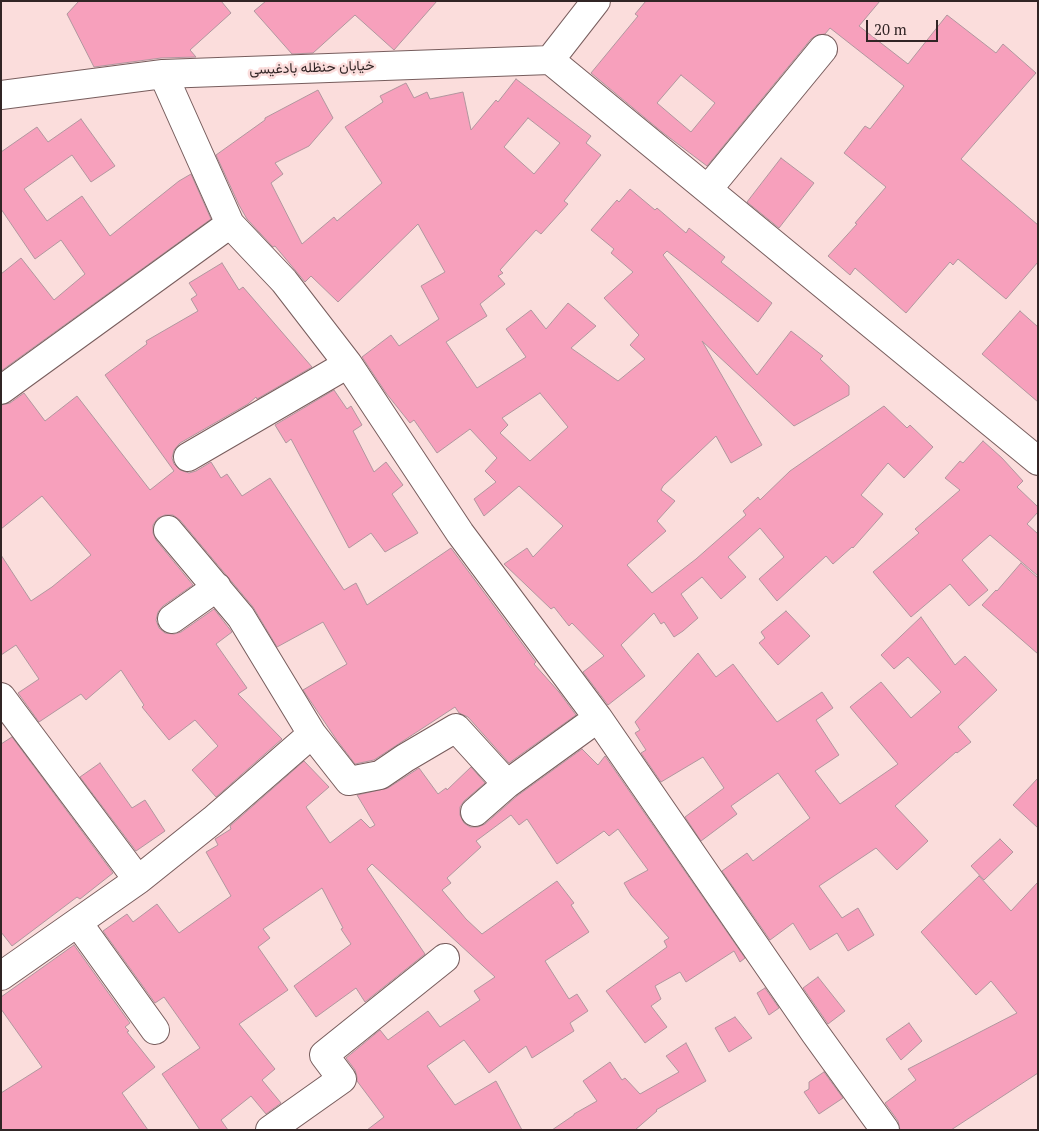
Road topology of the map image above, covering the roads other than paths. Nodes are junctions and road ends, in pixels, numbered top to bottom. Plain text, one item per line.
1 (596, 1) edge
2 (823, 49) dead end
3 (550, 60) junction
4 (163, 74) junction
5 (1, 95) edge
6 (708, 189) junction
7 (230, 224) junction
8 (348, 364) junction
9 (1, 390) edge
10 (188, 457) dead end
11 (1038, 461) edge
12 (168, 530) dead end
13 (217, 587) junction
14 (172, 620) dead end
15 (1, 697) edge
16 (598, 718) junction
17 (312, 734) junction
18 (507, 784) junction
19 (475, 812) dead end
20 (138, 880) junction
21 (78, 923) junction
22 (445, 958) dead end
23 (1, 976) edge
24 (155, 1030) dead end
25 (270, 1130) edge
26 (885, 1130) edge

1 - 3 street
2 - 6 street
3 - 4 street, خیابان حنظله بادغیسی
3 - 6 street
4 - 5 street, خیابان حنظله بادغیسی
4 - 7 street
6 - 11 street
7 - 8 street
7 - 9 street
8 - 10 street
8 - 16 street
12 - 13 street
13 - 14 street
13 - 17 street
15 - 20 street
16 - 18 street
16 - 26 street
17 - 18 street
17 - 20 street
18 - 19 street
20 - 21 street
21 - 23 street
21 - 24 street
22 - 25 street

